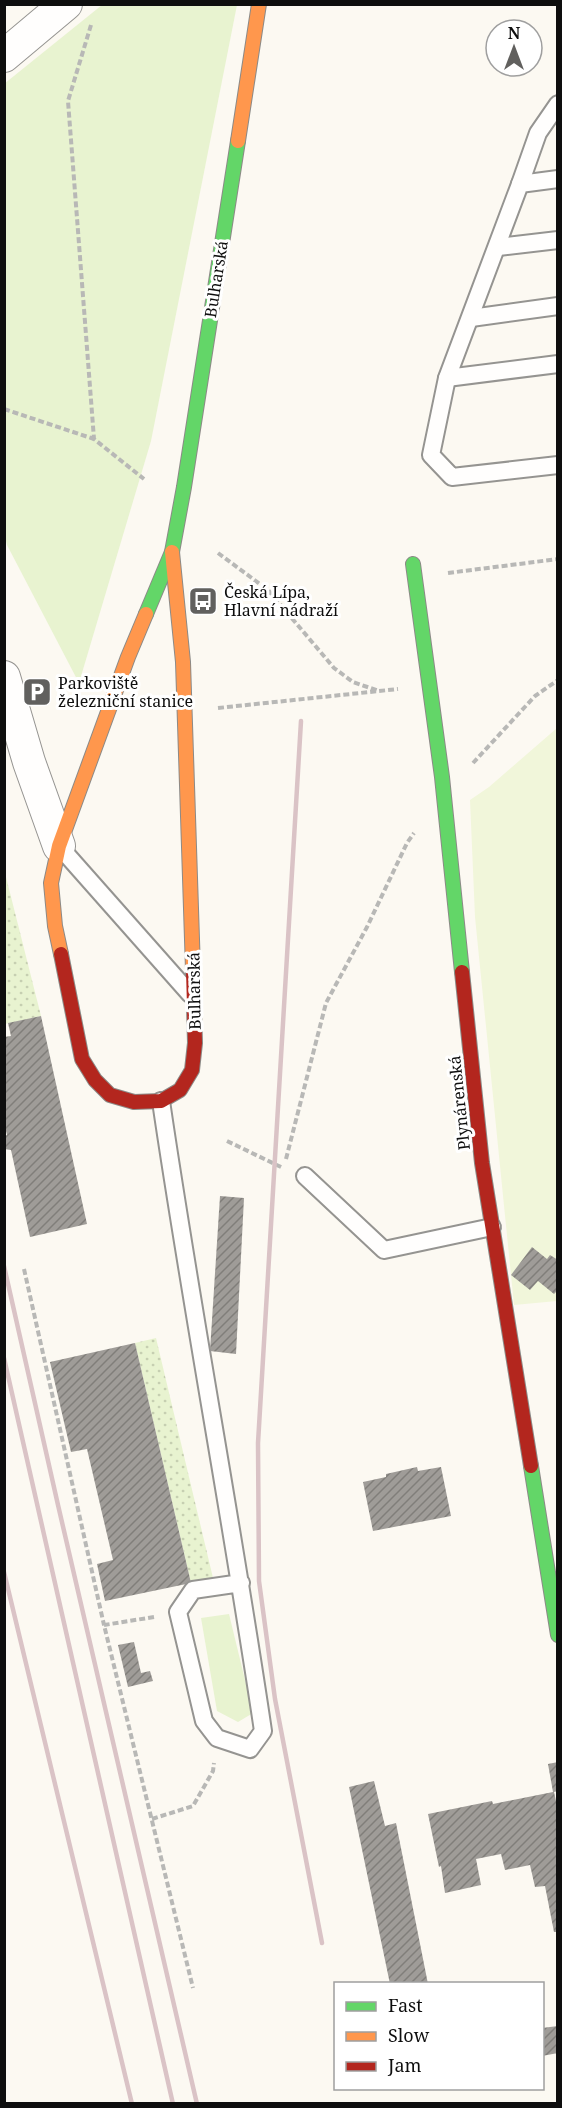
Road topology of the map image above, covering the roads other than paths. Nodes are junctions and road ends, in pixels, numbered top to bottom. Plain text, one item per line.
1 (259, 4) edge
2 (80, 10) edge
3 (4, 56) edge
4 (558, 104) edge
5 (558, 179) edge
6 (520, 184) junction
7 (558, 240) edge
8 (498, 248) junction
9 (558, 306) edge
10 (471, 318) junction
11 (558, 364) edge
12 (447, 378) junction
13 (558, 465) edge
14 (172, 552) junction
15 (414, 571) road end
16 (4, 677) edge
17 (59, 846) junction
18 (195, 999) junction
19 (161, 1101) junction
20 (304, 1176) dead end
21 (492, 1227) junction
22 (241, 1583) junction
23 (558, 1635) edge

1 - 14 street, Bulharská
2 - 3 street
4 - 6 lane
5 - 6 lane
6 - 8 lane
7 - 8 lane
8 - 10 lane
9 - 10 lane
10 - 12 lane
11 - 12 lane
12 - 13 lane
14 - 17 street, Bulharská
14 - 18 street, Bulharská
15 - 21 street, Plynárenská
16 - 17 street
17 - 18 lane
17 - 19 street, Bulharská
18 - 19 street, Bulharská
19 - 22 lane
20 - 21 lane
21 - 23 street, Plynárenská
22 - 22 lane

